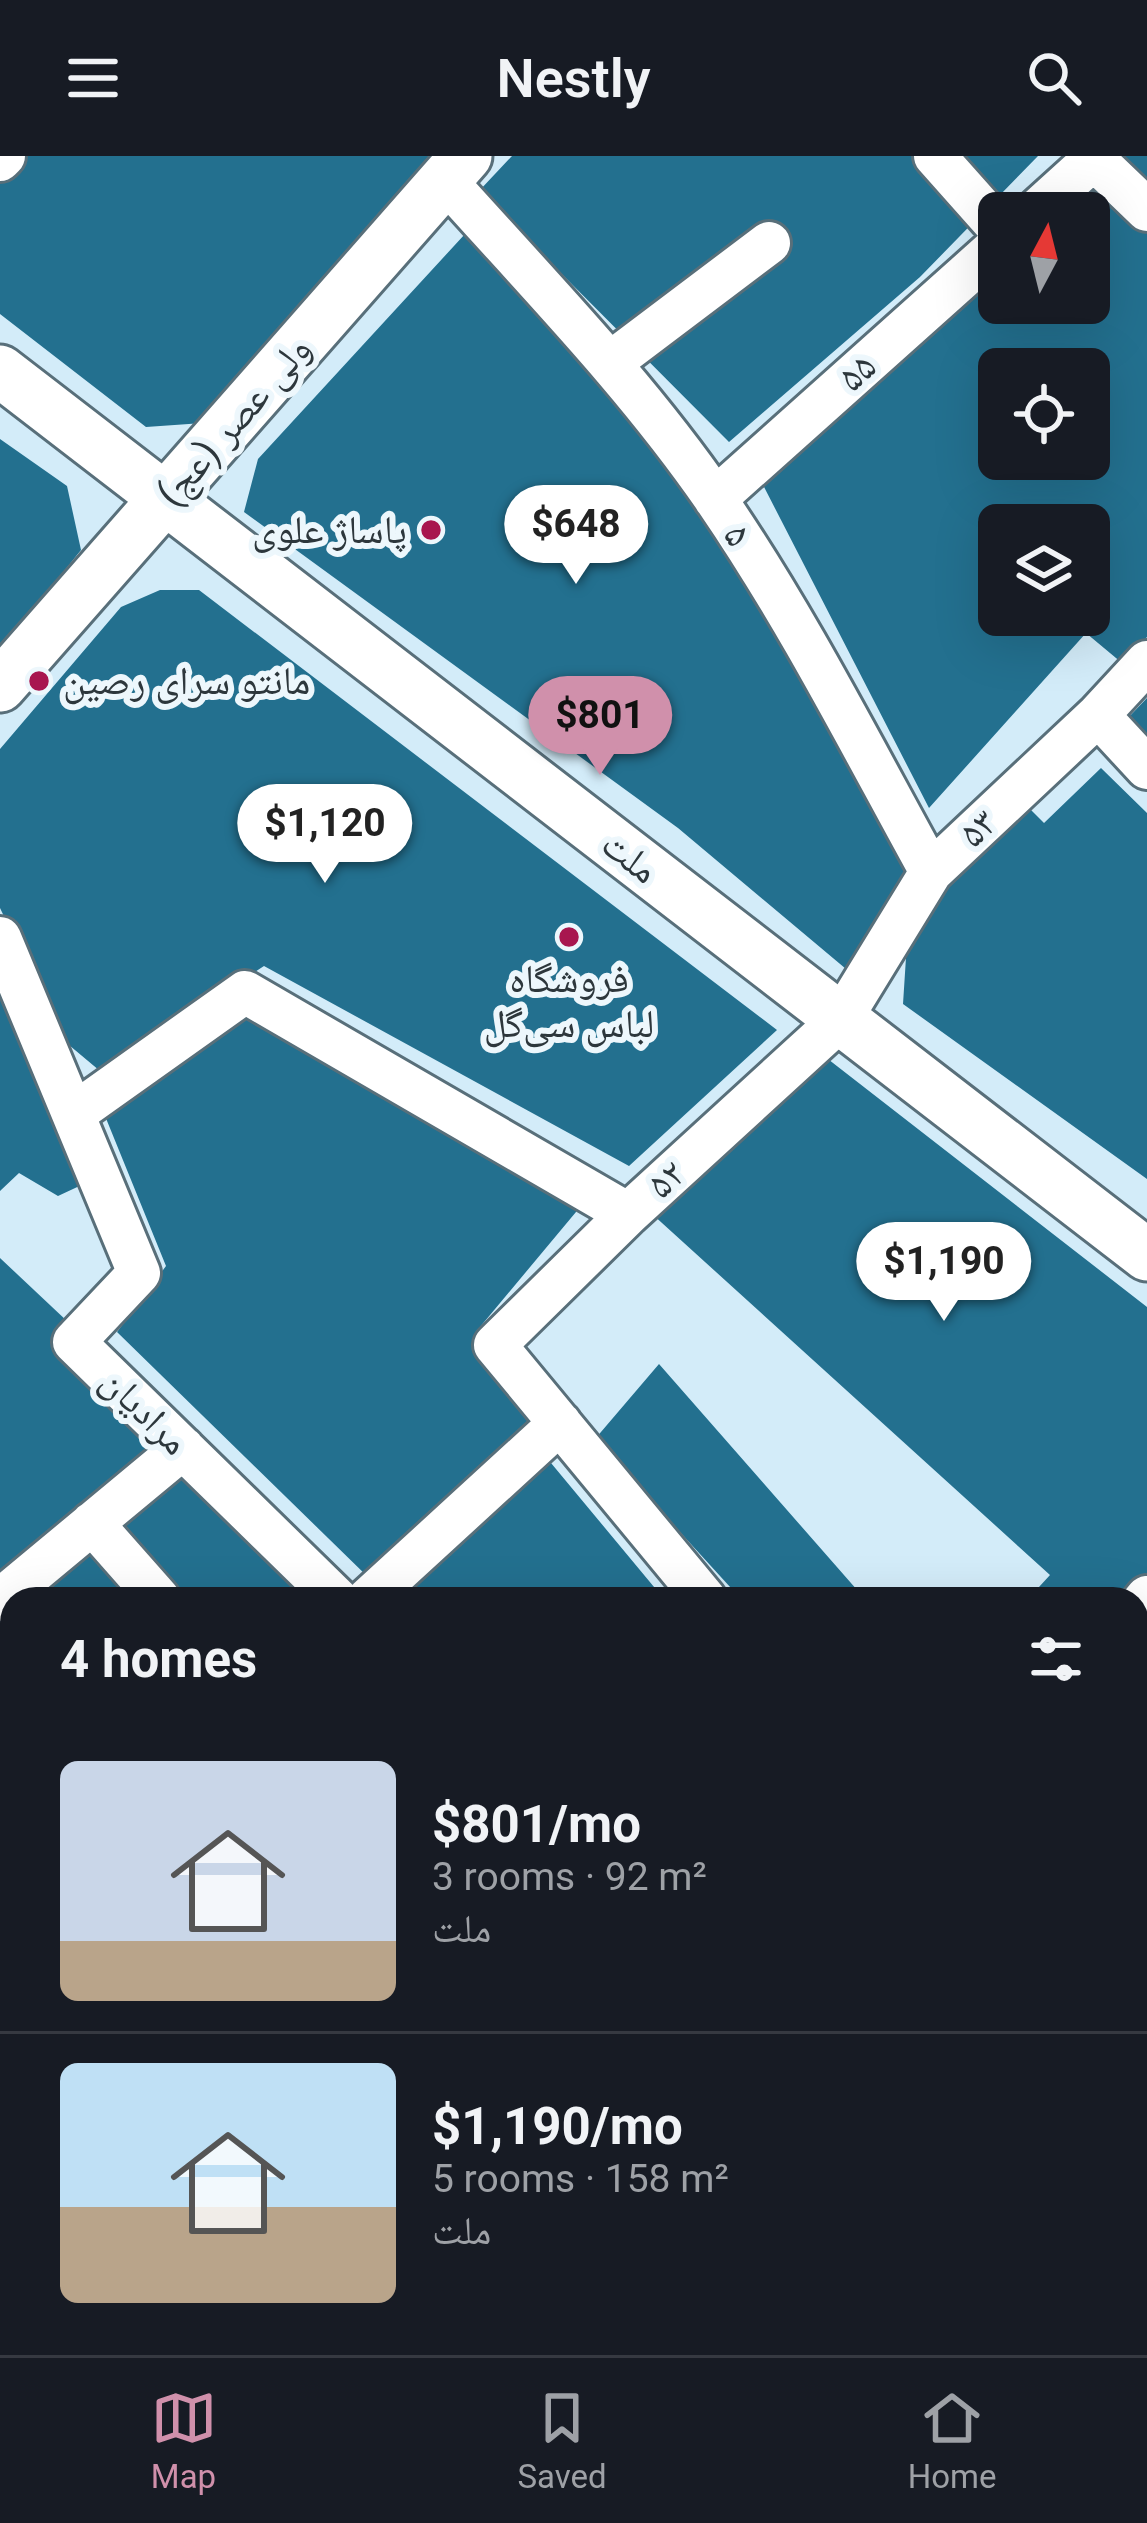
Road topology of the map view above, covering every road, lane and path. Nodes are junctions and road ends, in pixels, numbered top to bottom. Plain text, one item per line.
1 (934, 156) edge
2 (1095, 158) edge
3 (456, 168) edge
4 (1057, 192) edge
5 (978, 205) edge
6 (1147, 210) edge
7 (769, 243) dead end
8 (978, 263) edge
9 (610, 363) junction
10 (0, 370) edge
11 (166, 499) junction
12 (716, 499) junction
13 (1147, 662) edge
14 (0, 686) edge
15 (1098, 715) junction
16 (1147, 769) edge
17 (931, 872) junction
18 (0, 938) edge
19 (841, 1019) junction
20 (75, 1113) junction
21 (628, 1214) junction
22 (1147, 1255) edge
23 (560, 1424) junction
24 (182, 1448) junction
25 (92, 1523) junction
26 (16, 1587) edge
27 (148, 1587) edge
28 (325, 1587) edge
29 (381, 1587) edge
30 (694, 1587) edge

1 - 5 street
2 - 4 street
2 - 6 street
3 - 9 street, ۵
3 - 11 main road, ولی عصر (عج)
7 - 9 street
8 - 12 street, ۵۵
9 - 12 street, ۵
10 - 11 main road, ملت
11 - 14 main road, ولی عصر (عج)
11 - 19 main road, ملت
12 - 17 street, ۵
13 - 15 street, ۵۳
15 - 16 street
15 - 17 street, ۵۳
17 - 19 street, ۵۳
18 - 20 street, مرادیان
19 - 21 street, ۵۲
19 - 22 main road, ملت
20 - 21 street
20 - 24 street, مرادیان
21 - 23 street, ۵۲
23 - 29 street
23 - 30 street
24 - 25 street
24 - 28 street, مرادیان
25 - 26 street
25 - 27 street

